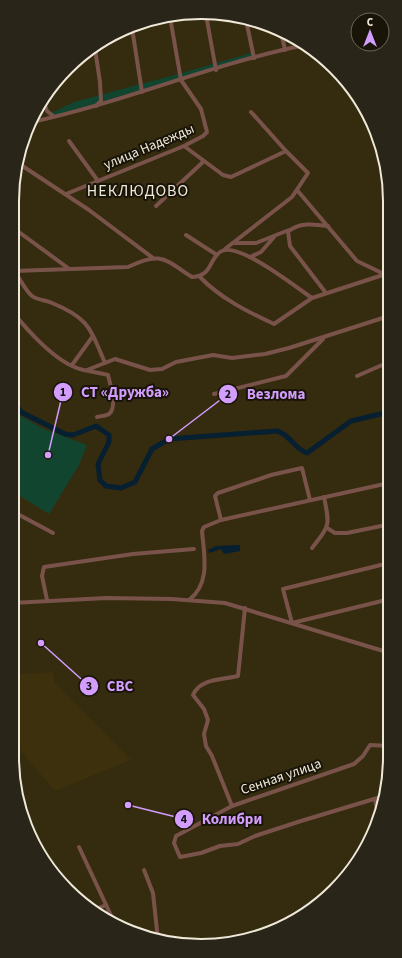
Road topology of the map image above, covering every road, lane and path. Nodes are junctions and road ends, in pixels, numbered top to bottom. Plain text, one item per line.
1 (207, 19) edge
2 (171, 22) edge
3 (247, 25) edge
4 (133, 32) edge
5 (282, 38) edge
6 (297, 47) edge
7 (284, 50) junction
8 (96, 53) edge
9 (254, 58) junction
10 (216, 70) junction
11 (181, 80) junction
12 (142, 92) junction
13 (45, 107) edge
14 (94, 107) junction
15 (251, 112) dead end
16 (53, 116) junction
17 (38, 120) edge
18 (69, 141) dead end
19 (184, 146) junction
20 (286, 151) junction
21 (204, 161) junction
22 (22, 166) edge
23 (98, 181) junction
24 (297, 190) junction
25 (66, 194) junction
26 (156, 206) dead end
27 (328, 226) junction
28 (290, 230) junction
29 (19, 232) edge
30 (186, 235) dead end
31 (275, 236) junction
32 (232, 243) junction
33 (223, 250) junction
34 (217, 256) junction
35 (250, 257) junction
36 (153, 258) junction
37 (68, 268) junction
38 (19, 270) edge
39 (383, 272) edge
40 (383, 275) edge
41 (200, 276) junction
42 (19, 280) edge
43 (326, 293) junction
44 (312, 298) junction
45 (383, 318) edge
46 (19, 319) edge
47 (93, 336) junction
48 (325, 337) junction
49 (103, 364) junction
50 (383, 364) edge
51 (72, 365) junction
52 (87, 370) junction
53 (100, 373) junction
54 (357, 376) dead end
55 (214, 394) dead end
56 (97, 417) dead end
57 (383, 484) edge
58 (324, 497) junction
59 (310, 500) junction
60 (19, 515) edge
61 (221, 520) junction
62 (383, 526) edge
63 (327, 528) junction
64 (54, 534) dead end
65 (312, 548) dead end
66 (194, 549) dead end
67 (383, 564) edge
68 (47, 600) junction
69 (188, 600) junction
70 (383, 601) edge
71 (19, 602) edge
72 (245, 608) junction
73 (383, 651) edge
74 (383, 746) edge
75 (379, 798) edge
76 (375, 799) junction
77 (232, 806) junction
78 (376, 806) edge
79 (79, 847) dead end
80 (144, 870) dead end
81 (106, 905) junction
82 (100, 908) edge
83 (111, 915) edge
84 (157, 934) edge

1 - 10 street
2 - 11 street
3 - 9 street
4 - 12 street
5 - 7 street
6 - 7 street
7 - 9 street
8 - 14 street
9 - 10 street
10 - 11 street
11 - 12 street
11 - 19 street, улица Надежды
12 - 14 street
13 - 16 street
14 - 16 street
15 - 20 street
16 - 17 street
18 - 23 street
19 - 21 street
19 - 23 street, улица Надежды
20 - 21 street
20 - 24 street
21 - 26 street
22 - 25 street
23 - 25 street, улица Надежды
24 - 27 street
24 - 32 street
25 - 36 street
27 - 28 street
27 - 39 street
28 - 31 street
28 - 43 street
29 - 37 street
30 - 34 street
31 - 32 street
31 - 35 street
32 - 33 street
33 - 34 street
33 - 35 street
34 - 41 street
35 - 44 street
36 - 37 street
36 - 41 street
37 - 38 street
40 - 43 street
41 - 44 street
42 - 47 street
43 - 44 street
45 - 48 street
46 - 51 street
47 - 49 street
47 - 51 street
48 - 49 street
48 - 55 street
49 - 52 street
49 - 53 street
50 - 54 street
51 - 52 street
52 - 53 street
53 - 56 street
57 - 58 street
58 - 59 street
58 - 63 street
59 - 61 street
59 - 61 street
60 - 64 street
61 - 69 street
62 - 63 street
63 - 65 street
66 - 68 street
67 - 70 street
68 - 69 street
68 - 71 street
69 - 72 street
72 - 73 street
72 - 77 street
74 - 77 street, Сенная улица
75 - 76 street
76 - 77 street, Сенная улица
76 - 78 street
79 - 81 street
80 - 84 street
81 - 82 street
81 - 83 street

